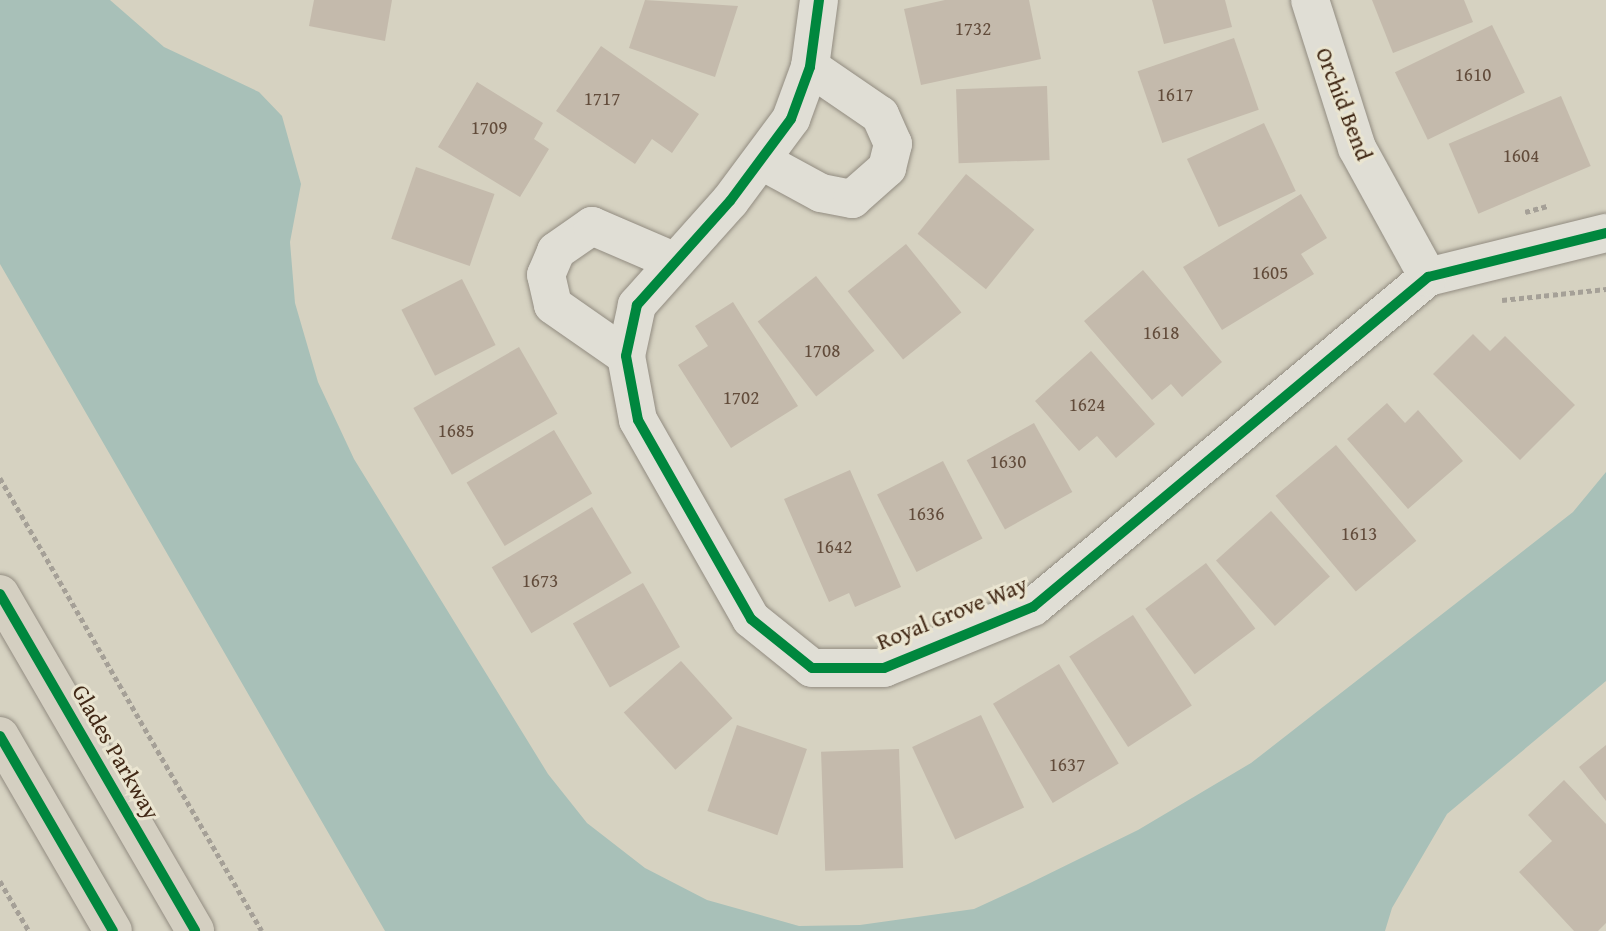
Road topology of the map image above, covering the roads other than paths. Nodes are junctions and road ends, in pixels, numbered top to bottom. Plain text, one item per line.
1 (819, 0) edge
2 (1310, 0) edge
3 (810, 68) junction
4 (762, 161) junction
5 (1606, 233) edge
6 (671, 260) junction
7 (1428, 277) junction
8 (626, 356) junction
9 (0, 594) edge
10 (0, 736) edge
11 (113, 931) edge
12 (195, 931) edge

1 - 3 street, Royal Grove Way
2 - 7 street, Orchid Bend
3 - 4 street, Royal Grove Way
3 - 4 street
4 - 6 street, Royal Grove Way
5 - 7 street, Royal Grove Way
6 - 8 street, Royal Grove Way
6 - 8 street
7 - 8 street, Royal Grove Way
9 - 12 main road, Glades Parkway
10 - 11 main road

